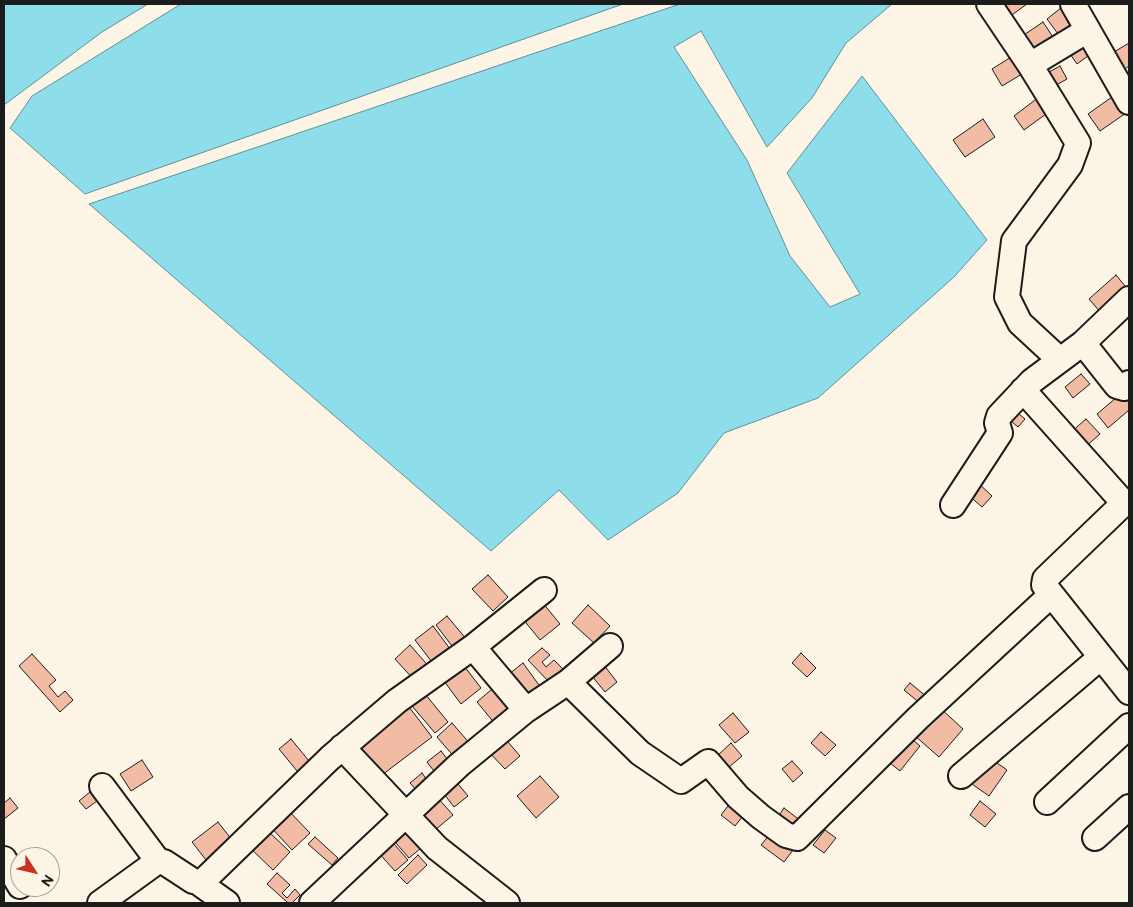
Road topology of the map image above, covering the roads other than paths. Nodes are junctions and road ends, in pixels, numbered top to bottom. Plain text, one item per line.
1 (989, 4) edge
2 (1073, 4) edge
3 (1088, 30) junction
4 (1030, 65) junction
5 (1123, 77) edge
6 (1129, 102) edge
7 (1129, 300) edge
8 (1083, 343) junction
9 (1060, 360) junction
10 (1129, 383) edge
11 (1023, 390) junction
12 (953, 505) dead end
13 (544, 590) dead end
14 (1051, 595) junction
15 (610, 646) dead end
16 (473, 647) junction
17 (1101, 657) junction
18 (568, 682) junction
19 (1129, 692) edge
20 (526, 710) junction
21 (1129, 726) edge
22 (342, 747) junction
23 (961, 776) dead end
24 (102, 786) dead end
25 (1047, 802) dead end
26 (1129, 807) edge
27 (406, 815) junction
28 (1095, 838) dead end
29 (158, 861) junction
30 (199, 883) junction
31 (100, 903) edge
32 (227, 903) edge
33 (312, 903) edge
34 (507, 903) edge

1 - 4 street
2 - 3 street
3 - 4 street
3 - 5 street
4 - 9 street
5 - 6 street
7 - 8 street
8 - 9 street
8 - 10 street
9 - 11 street
11 - 12 street
11 - 14 street
13 - 16 street
14 - 17 street
14 - 18 street
15 - 18 street
16 - 20 street
16 - 22 street
17 - 19 street
17 - 23 street
18 - 20 street
20 - 27 street
21 - 25 street
22 - 27 street
22 - 30 street
24 - 29 street
26 - 28 street
27 - 33 street
27 - 34 street
29 - 30 street
29 - 31 street
30 - 32 street

